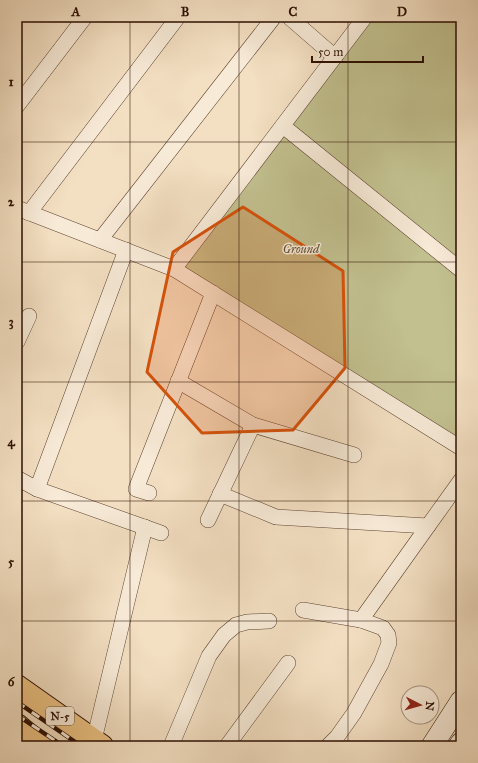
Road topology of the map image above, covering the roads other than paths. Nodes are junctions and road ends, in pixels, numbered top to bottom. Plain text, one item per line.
1 (85, 17) edge
2 (178, 17) edge
3 (274, 17) edge
4 (289, 17) edge
5 (365, 17) edge
6 (335, 57) junction
7 (17, 106) edge
8 (283, 126) junction
9 (23, 211) edge
10 (100, 240) junction
11 (126, 250) junction
12 (174, 269) junction
13 (461, 270) edge
14 (213, 293) junction
15 (30, 316) dead end
16 (17, 342) edge
17 (178, 381) junction
18 (253, 424) junction
19 (461, 448) edge
20 (354, 455) dead end
21 (17, 478) edge
22 (461, 480) edge
23 (36, 489) junction
24 (149, 493) dead end
25 (220, 494) junction
26 (208, 520) dead end
27 (428, 526) junction
28 (145, 527) junction
29 (161, 533) dead end
30 (303, 610) dead end
31 (361, 620) junction
32 (269, 622) dead end
33 (288, 663) dead end
34 (17, 686) edge
35 (461, 701) edge
36 (17, 725) edge
37 (98, 743) edge
38 (461, 743) edge
39 (42, 746) edge
40 (171, 746) edge
41 (228, 746) edge
42 (328, 746) edge
43 (432, 746) edge
44 (459, 746) edge

1 - 7 street
2 - 9 street
3 - 10 street
4 - 6 street
5 - 6 street
6 - 8 street
8 - 12 street
8 - 13 street
9 - 10 street
10 - 11 street
11 - 12 street
11 - 23 street
12 - 14 street
14 - 17 street
14 - 19 street
15 - 16 street
17 - 18 street
17 - 24 street
18 - 20 street
18 - 25 street
21 - 23 street
22 - 27 street
23 - 28 street
25 - 26 street
25 - 27 street
27 - 31 street
28 - 29 street
28 - 37 street
30 - 31 street
31 - 42 street
32 - 40 street
33 - 41 street
34 - 37 main road, N-5
35 - 43 main road
36 - 39 main road
38 - 44 main road

